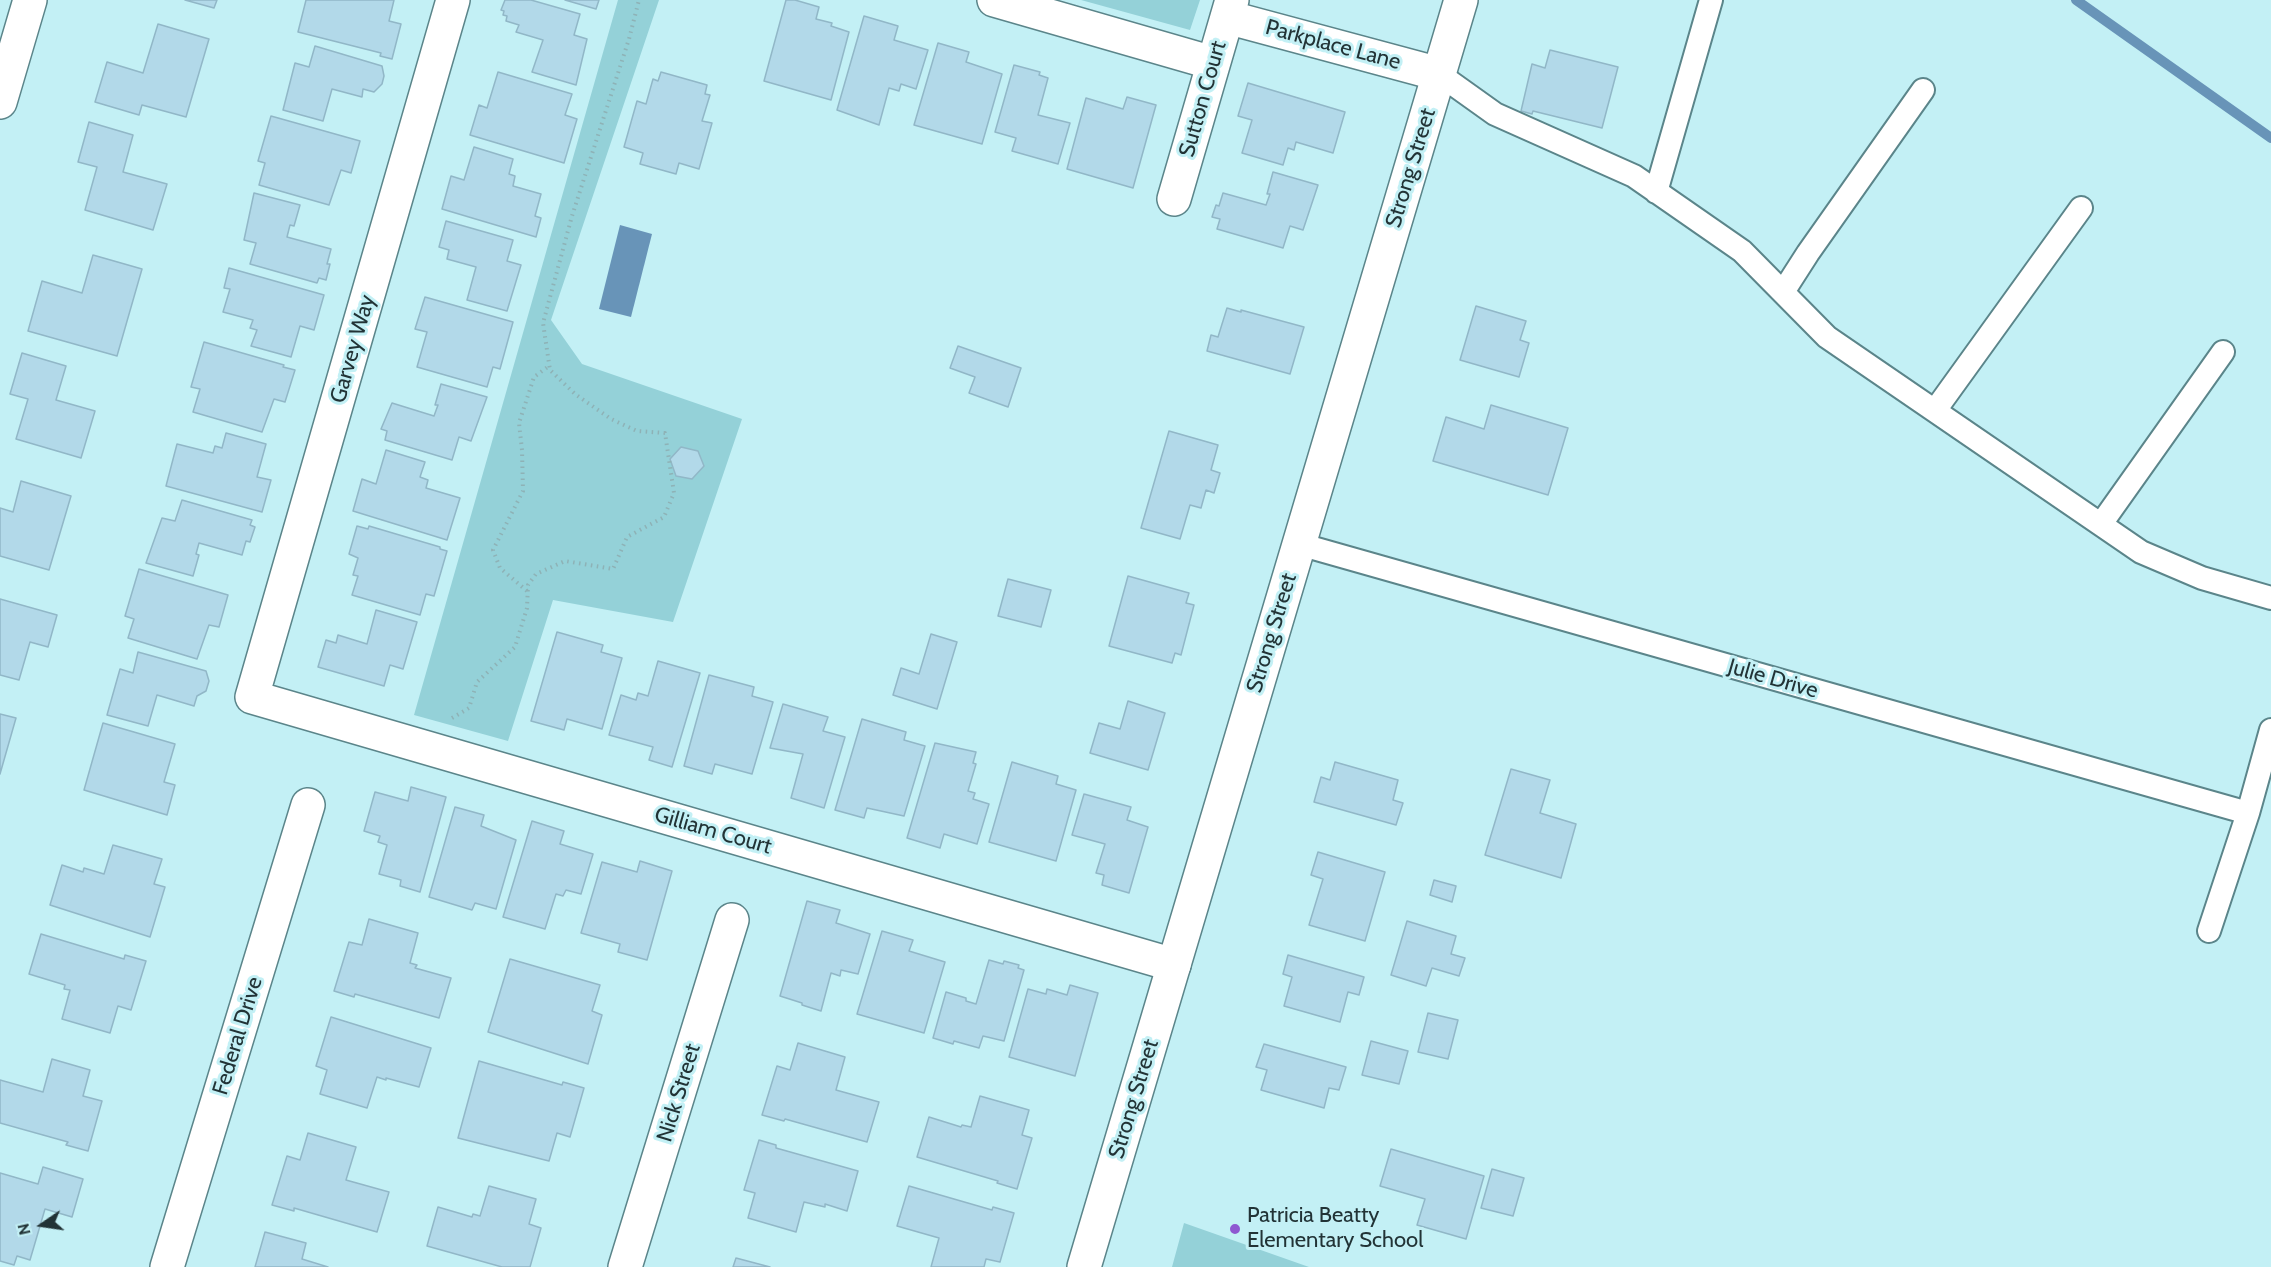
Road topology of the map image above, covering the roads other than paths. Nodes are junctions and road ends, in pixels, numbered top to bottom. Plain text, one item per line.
1 (30, 0) edge
2 (453, 0) edge
3 (994, 0) edge
4 (1461, 0) edge
5 (1711, 0) edge
6 (1229, 8) edge
7 (1213, 63) junction
8 (1439, 74) junction
9 (1923, 90) dead end
10 (0, 102) edge
11 (1656, 192) junction
12 (1173, 199) dead end
13 (2081, 208) dead end
14 (1783, 292) junction
15 (2223, 352) dead end
16 (1936, 409) junction
17 (2101, 524) junction
18 (1299, 544) junction
19 (2271, 598) edge
20 (252, 697) joint
21 (2271, 730) edge
22 (308, 805) dead end
23 (2248, 813) junction
24 (732, 920) dead end
25 (2209, 932) dead end
26 (1174, 965) junction
27 (167, 1267) edge
28 (625, 1267) edge
29 (1084, 1267) edge

1 - 10 street
2 - 20 street, Garvey Way
3 - 7 street
4 - 8 street, Strong Street
5 - 11 lane
6 - 7 street, Sutton Court
6 - 8 street, Parkplace Lane
7 - 12 street, Sutton Court
8 - 11 lane
8 - 18 street, Strong Street
9 - 14 lane
11 - 14 lane
13 - 16 lane
14 - 16 lane
15 - 17 lane
16 - 17 lane
17 - 19 lane
18 - 23 lane, Julie Drive
18 - 26 street, Strong Street
20 - 26 street, Gilliam Court
21 - 23 lane
22 - 27 street, Federal Drive
23 - 25 lane
24 - 28 street, Nick Street
26 - 29 street, Strong Street

